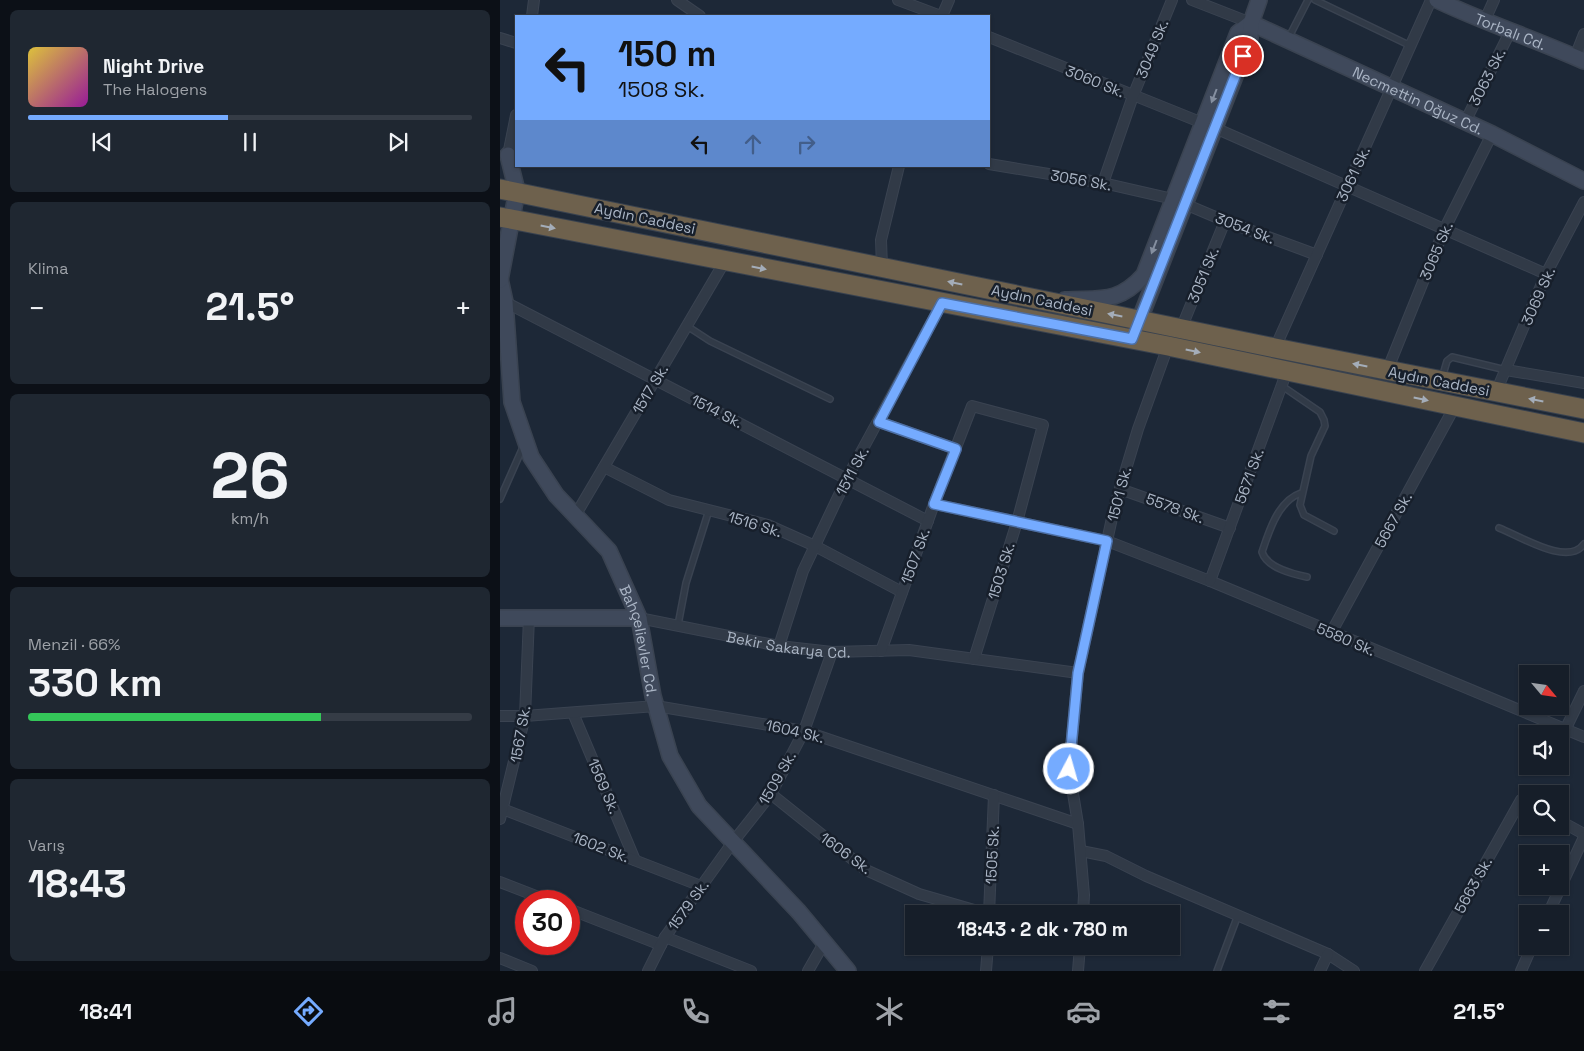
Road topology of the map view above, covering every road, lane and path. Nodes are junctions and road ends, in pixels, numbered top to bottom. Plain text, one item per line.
1 (534, 0) edge
2 (677, 0) edge
3 (898, 0) edge
4 (950, 0) edge
5 (1172, 0) edge
6 (1192, 0) edge
7 (1259, 0) edge
8 (1308, 0) edge
9 (1314, 0) edge
10 (1431, 0) edge
11 (1438, 0) edge
12 (1494, 0) edge
13 (532, 15) edge
14 (699, 15) edge
15 (938, 15) edge
16 (942, 15) edge
17 (1251, 22) junction
18 (1484, 22) junction
19 (1510, 32) junction
20 (1584, 34) edge
21 (990, 37) edge
22 (500, 38) edge
23 (1288, 40) junction
24 (515, 43) edge
25 (1411, 46) junction
26 (1579, 59) edge
27 (1393, 89) junction
28 (1133, 96) junction
29 (515, 119) edge
30 (1465, 122) junction
31 (1209, 125) junction
32 (1492, 134) junction
33 (504, 160) edge
34 (990, 164) edge
35 (899, 167) edge
36 (1584, 181) edge
37 (1104, 182) junction
38 (1346, 186) junction
39 (509, 190) edge
40 (1179, 201) junction
41 (1584, 202) edge
42 (506, 218) edge
43 (1225, 221) junction
44 (1444, 230) junction
45 (1317, 255) junction
46 (726, 262) junction
47 (882, 267) junction
48 (1546, 274) junction
49 (501, 288) edge
50 (1046, 302) junction
51 (942, 303) junction
52 (1139, 320) junction
53 (687, 326) junction
54 (1181, 329) junction
55 (1132, 339) junction
56 (1168, 346) junction
57 (1275, 348) junction
58 (504, 354) edge
59 (1386, 370) junction
60 (1506, 370) junction
61 (1284, 378) junction
62 (656, 379) junction
63 (1442, 381) junction
64 (1584, 383) edge
65 (1496, 392) junction
66 (830, 400) dead end
67 (972, 406) joint
68 (1455, 406) junction
69 (1584, 409) edge
70 (879, 422) junction
71 (1584, 433) edge
72 (526, 442) junction
73 (956, 449) junction
74 (604, 467) junction
75 (847, 478) junction
76 (1120, 489) junction
77 (1301, 493) junction
78 (500, 499) edge
79 (934, 504) junction
80 (709, 510) junction
81 (576, 516) junction
82 (928, 521) junction
83 (1017, 522) junction
84 (1230, 528) junction
85 (1499, 528) dead end
86 (1334, 531) dead end
87 (1107, 541) junction
88 (1584, 544) edge
89 (815, 546) junction
90 (1307, 577) dead end
91 (1210, 582) junction
92 (902, 592) junction
93 (529, 617) junction
94 (500, 618) edge
95 (639, 618) junction
96 (678, 625) junction
97 (1331, 633) junction
98 (779, 646) junction
99 (881, 651) junction
100 (832, 652) junction
101 (974, 659) junction
102 (1078, 673) junction
103 (1584, 691) edge
104 (656, 706) junction
105 (573, 712) junction
106 (500, 716) edge
107 (525, 716) junction
108 (1553, 725) edge
109 (1567, 725) edge
110 (804, 731) junction
111 (1569, 731) edge
112 (1584, 737) edge
113 (771, 794) junction
114 (994, 795) junction
115 (1519, 810) edge
116 (501, 812) edge
117 (1078, 824) junction
118 (1569, 827) edge
119 (1584, 836) edge
120 (733, 842) junction
121 (1081, 851) junction
122 (635, 860) junction
123 (500, 882) edge
124 (702, 886) junction
125 (521, 890) edge
126 (957, 905) edge
127 (988, 905) edge
128 (1083, 905) edge
129 (1552, 905) edge
130 (580, 913) edge
131 (1238, 915) junction
132 (663, 941) junction
133 (824, 943) junction
134 (1328, 954) junction
135 (987, 955) edge
136 (1079, 955) edge
137 (1528, 955) edge
138 (500, 958) edge
139 (532, 971) edge
140 (648, 971) edge
141 (751, 971) edge
142 (808, 971) edge
143 (848, 971) edge
144 (986, 971) edge
145 (1078, 971) edge
146 (1217, 971) edge
147 (1320, 971) edge
148 (1354, 971) edge
149 (1425, 971) edge
150 (1521, 971) edge

1 - 13 street
2 - 14 street
3 - 15 street
4 - 16 street
5 - 28 street, 3049 Sk.
6 - 17 street
7 - 17 main road
8 - 23 lane
9 - 25 lane
10 - 25 street, 3061 Sk.
11 - 18 main road, Torbalı Cd.
12 - 18 street
17 - 23 main road, Necmettin Oğuz Cd.
17 - 31 main road
18 - 19 main road, Torbalı Cd.
19 - 26 main road, Torbalı Cd.
19 - 30 street, 3063 Sk.
20 - 26 street
21 - 28 street, 3060 Sk.
22 - 24 street
23 - 27 main road, Necmettin Oğuz Cd.
25 - 27 street, 3061 Sk.
27 - 30 main road, Necmettin Oğuz Cd.
27 - 38 street, 3061 Sk.
28 - 31 street, 3060 Sk.
28 - 37 street, 3049 Sk.
29 - 33 street
30 - 32 main road, Necmettin Oğuz Cd.
31 - 38 street, 3060 Sk.
31 - 40 main road
32 - 36 main road, Necmettin Oğuz Cd.
32 - 44 street, 3065 Sk.
33 - 39 main road
34 - 37 street, 3056 Sk.
35 - 47 street
37 - 40 street, 3056 Sk.
38 - 44 street, 3060 Sk.
38 - 45 street, 3061 Sk.
39 - 42 main road, Bahçelievler Cd.
39 - 47 highway, Aydın Caddesi
40 - 43 street, 3054 Sk.
40 -> 50 main road
40 - 52 main road
41 - 48 street, 3069 Sk.
42 -> 46 highway, Aydın Caddesi
42 - 49 main road, Bahçelievler Cd.
43 - 45 street, 3054 Sk.
43 - 54 street, 3051 Sk.
44 - 48 street, 3060 Sk.
44 - 59 street, 3065 Sk.
45 - 57 street, 3061 Sk.
46 -> 51 highway, Aydın Caddesi
46 - 53 street, 1517 Sk.
50 -> 47 highway, Aydın Caddesi
48 - 60 street, 3069 Sk.
49 - 58 main road, Bahçelievler Cd.
49 - 62 street, 1514 Sk.
52 -> 50 highway, Aydın Caddesi
51 - 55 highway, Aydın Caddesi
51 - 70 street, 1511 Sk.
52 - 54 highway, Aydın Caddesi
52 - 55 main road
53 - 62 street, 1517 Sk.
53 - 66 lane
54 - 57 highway, Aydın Caddesi
55 - 56 highway, Aydın Caddesi
56 -> 61 highway, Aydın Caddesi
56 - 76 street, 1501 Sk.
59 -> 57 highway, Aydın Caddesi
58 - 72 main road, Bahçelievler Cd.
59 - 63 highway, Aydın Caddesi
60 - 63 lane
60 - 64 street
60 - 65 street, 3069 Sk.
61 -> 68 highway, Aydın Caddesi
61 - 77 lane
61 - 84 street, 5671 Sk.
62 - 74 street, 1517 Sk.
62 - 75 street, 1514 Sk.
63 - 65 highway, Aydın Caddesi
69 -> 65 highway, Aydın Caddesi
67 - 73 street, 1507 Sk.
67 - 83 street, 1503 Sk.
68 - 71 highway, Aydın Caddesi
68 - 97 street, 5667 Sk.
70 - 73 street
70 - 75 street, 1511 Sk.
72 - 78 lane
72 - 81 main road, Bahçelievler Cd.
73 - 79 street, 1507 Sk.
74 - 80 street, 1516 Sk.
74 - 81 street, 1517 Sk.
75 - 82 street, 1514 Sk.
75 - 89 street, 1511 Sk.
76 - 84 street, 5578 Sk.
76 - 87 street, 1501 Sk.
77 - 86 lane
77 - 90 lane
79 - 82 street, 1507 Sk.
79 - 83 street, 5580 Sk.
80 - 89 street, 1516 Sk.
80 - 96 lane
81 - 95 main road, Bahçelievler Cd.
82 - 92 street, 1507 Sk.
83 - 87 street, 5580 Sk.
83 - 101 street, 1503 Sk.
84 - 91 street, 5671 Sk.
85 - 88 lane
87 - 91 street, 5580 Sk.
87 - 102 street, 1501 Sk.
89 - 92 street, 1516 Sk.
89 - 98 street, 1511 Sk.
91 - 97 street, 5580 Sk.
92 - 99 street, 1507 Sk.
93 - 94 main road, Bekir Sakarya Cd.
93 - 95 main road, Bekir Sakarya Cd.
93 - 107 street, 1567 Sk.
95 - 96 street, Bekir Sakarya Cd.
95 - 104 main road, Bahçelievler Cd.
96 - 98 street, Bekir Sakarya Cd.
97 - 108 street, 5580 Sk.
98 - 100 street, Bekir Sakarya Cd.
99 - 100 street, Bekir Sakarya Cd.
99 - 101 street, Bekir Sakarya Cd.
100 - 110 street, 1509 Sk.
101 - 102 street, Bekir Sakarya Cd.
102 - 117 street, 1501 Sk.
103 - 109 street
104 - 105 street, 1604 Sk.
104 - 110 street, 1604 Sk.
104 - 120 main road, Bahçelievler Cd.
105 - 107 street, 1604 Sk.
105 - 122 street, 1569 Sk.
106 - 107 street, 1604 Sk.
107 - 116 street, 1567 Sk.
110 - 113 street, 1509 Sk.
110 - 114 street, 1604 Sk.
111 - 112 street, 5580 Sk.
113 - 120 street, 1509 Sk.
113 - 126 street, 1606 Sk.
114 - 117 street, 1604 Sk.
114 - 127 street, 1505 Sk.
115 - 149 street, 5663 Sk.
116 - 122 street, 1602 Sk.
117 - 121 street, 1501 Sk.
118 - 119 street
119 - 129 street
120 - 124 street, 1579 Sk.
120 - 133 main road, Bahçelievler Cd.
121 - 128 street, 1501 Sk.
121 - 131 street
122 - 124 street, 1602 Sk.
123 - 125 street
124 - 132 street, 1579 Sk.
130 - 132 street
131 - 134 street
131 - 146 lane
132 - 140 street, 1579 Sk.
132 - 141 street
133 - 142 street
133 - 143 main road, Bahçelievler Cd.
134 - 147 street
134 - 148 street
135 - 144 street
136 - 145 street
137 - 150 street
138 - 139 street

